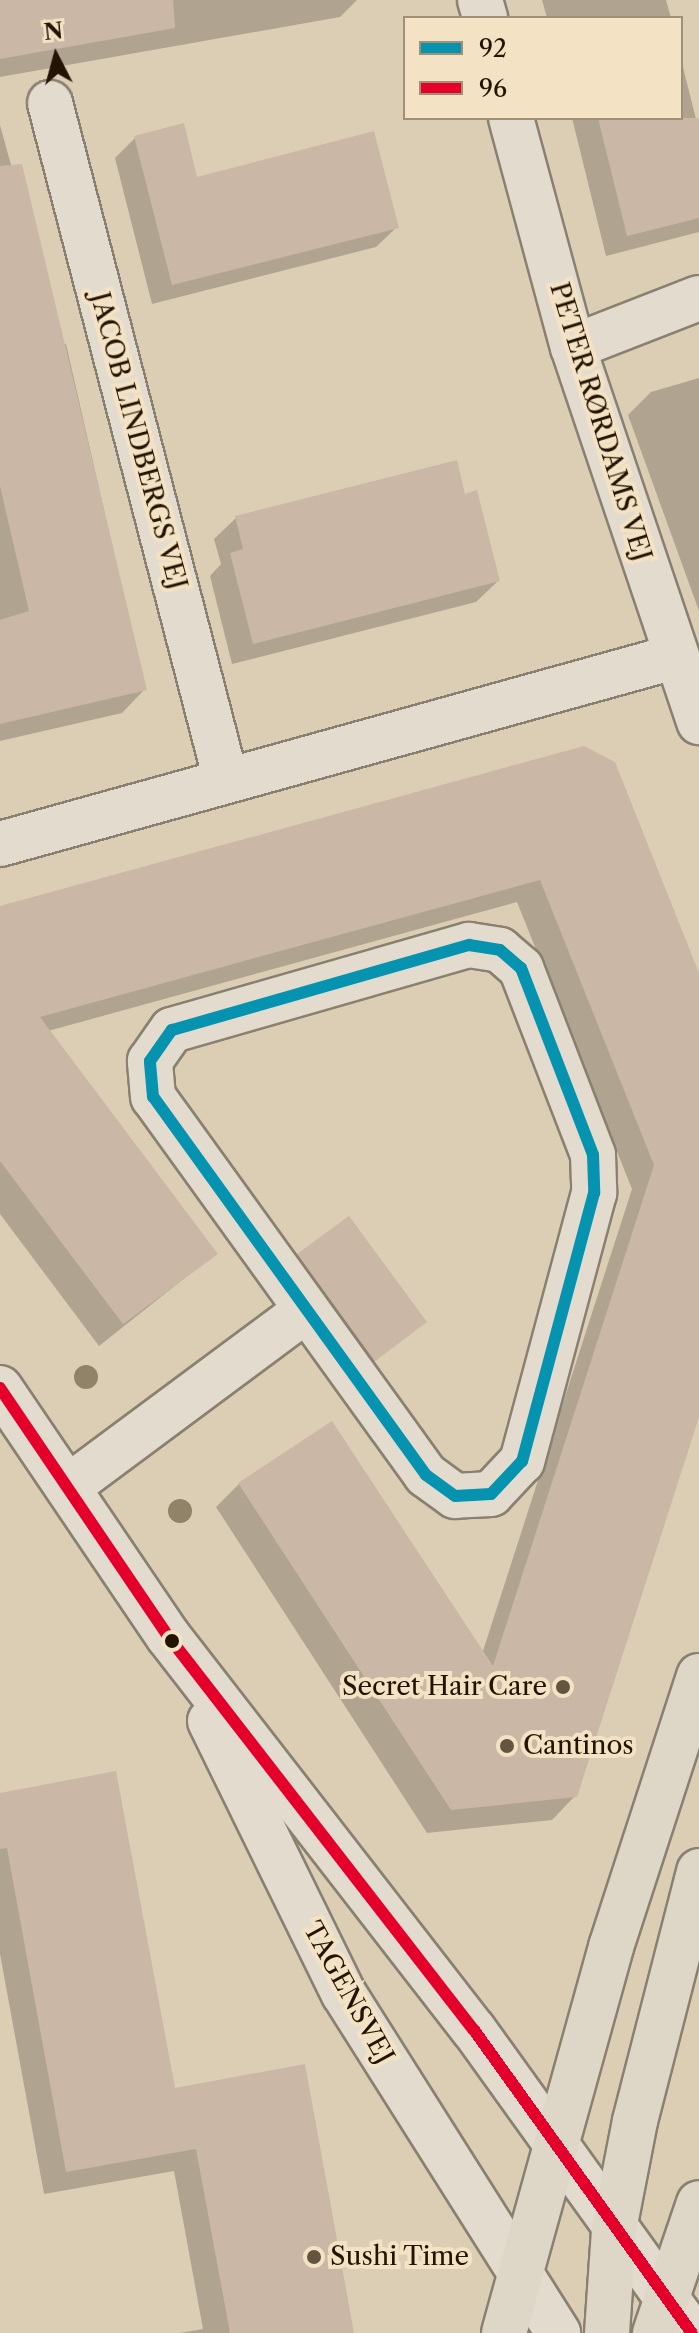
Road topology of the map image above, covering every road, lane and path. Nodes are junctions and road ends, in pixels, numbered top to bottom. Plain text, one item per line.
1 (50, 103) dead end
2 (512, 120) edge
3 (699, 298) edge
4 (573, 347) junction
5 (674, 657) junction
6 (699, 722) edge
7 (226, 780) junction
8 (0, 844) edge
9 (306, 1310) junction
10 (0, 1388) edge
11 (68, 1487) junction
12 (168, 1636) junction
13 (699, 1676) edge
14 (699, 1871) edge
15 (553, 2143) junction
16 (699, 2203) edge
17 (614, 2229) junction
18 (520, 2275) junction
19 (661, 2315) edge
20 (504, 2333) edge
21 (558, 2333) edge
22 (607, 2333) edge
23 (692, 2333) edge

1 - 7 street, JACOB LINDBERGS VEJ
2 - 4 street, PETER RØRDAMS VEJ
3 - 4 street
4 - 5 street, PETER RØRDAMS VEJ
5 - 6 street, PETER RØRDAMS VEJ
5 - 7 street
7 - 8 street
9 - 9 street
9 - 11 street
10 - 11 street, TAGENSVEJ
11 - 12 street, TAGENSVEJ
12 - 15 street, TAGENSVEJ
12 - 18 street, TAGENSVEJ
13 - 15 main road
14 - 17 main road
15 - 17 street, TAGENSVEJ
15 - 18 main road
16 - 19 main road
17 - 19 street, TAGENSVEJ
17 - 22 main road
18 - 20 main road
18 - 21 street, TAGENSVEJ
19 - 23 street, TAGENSVEJ

